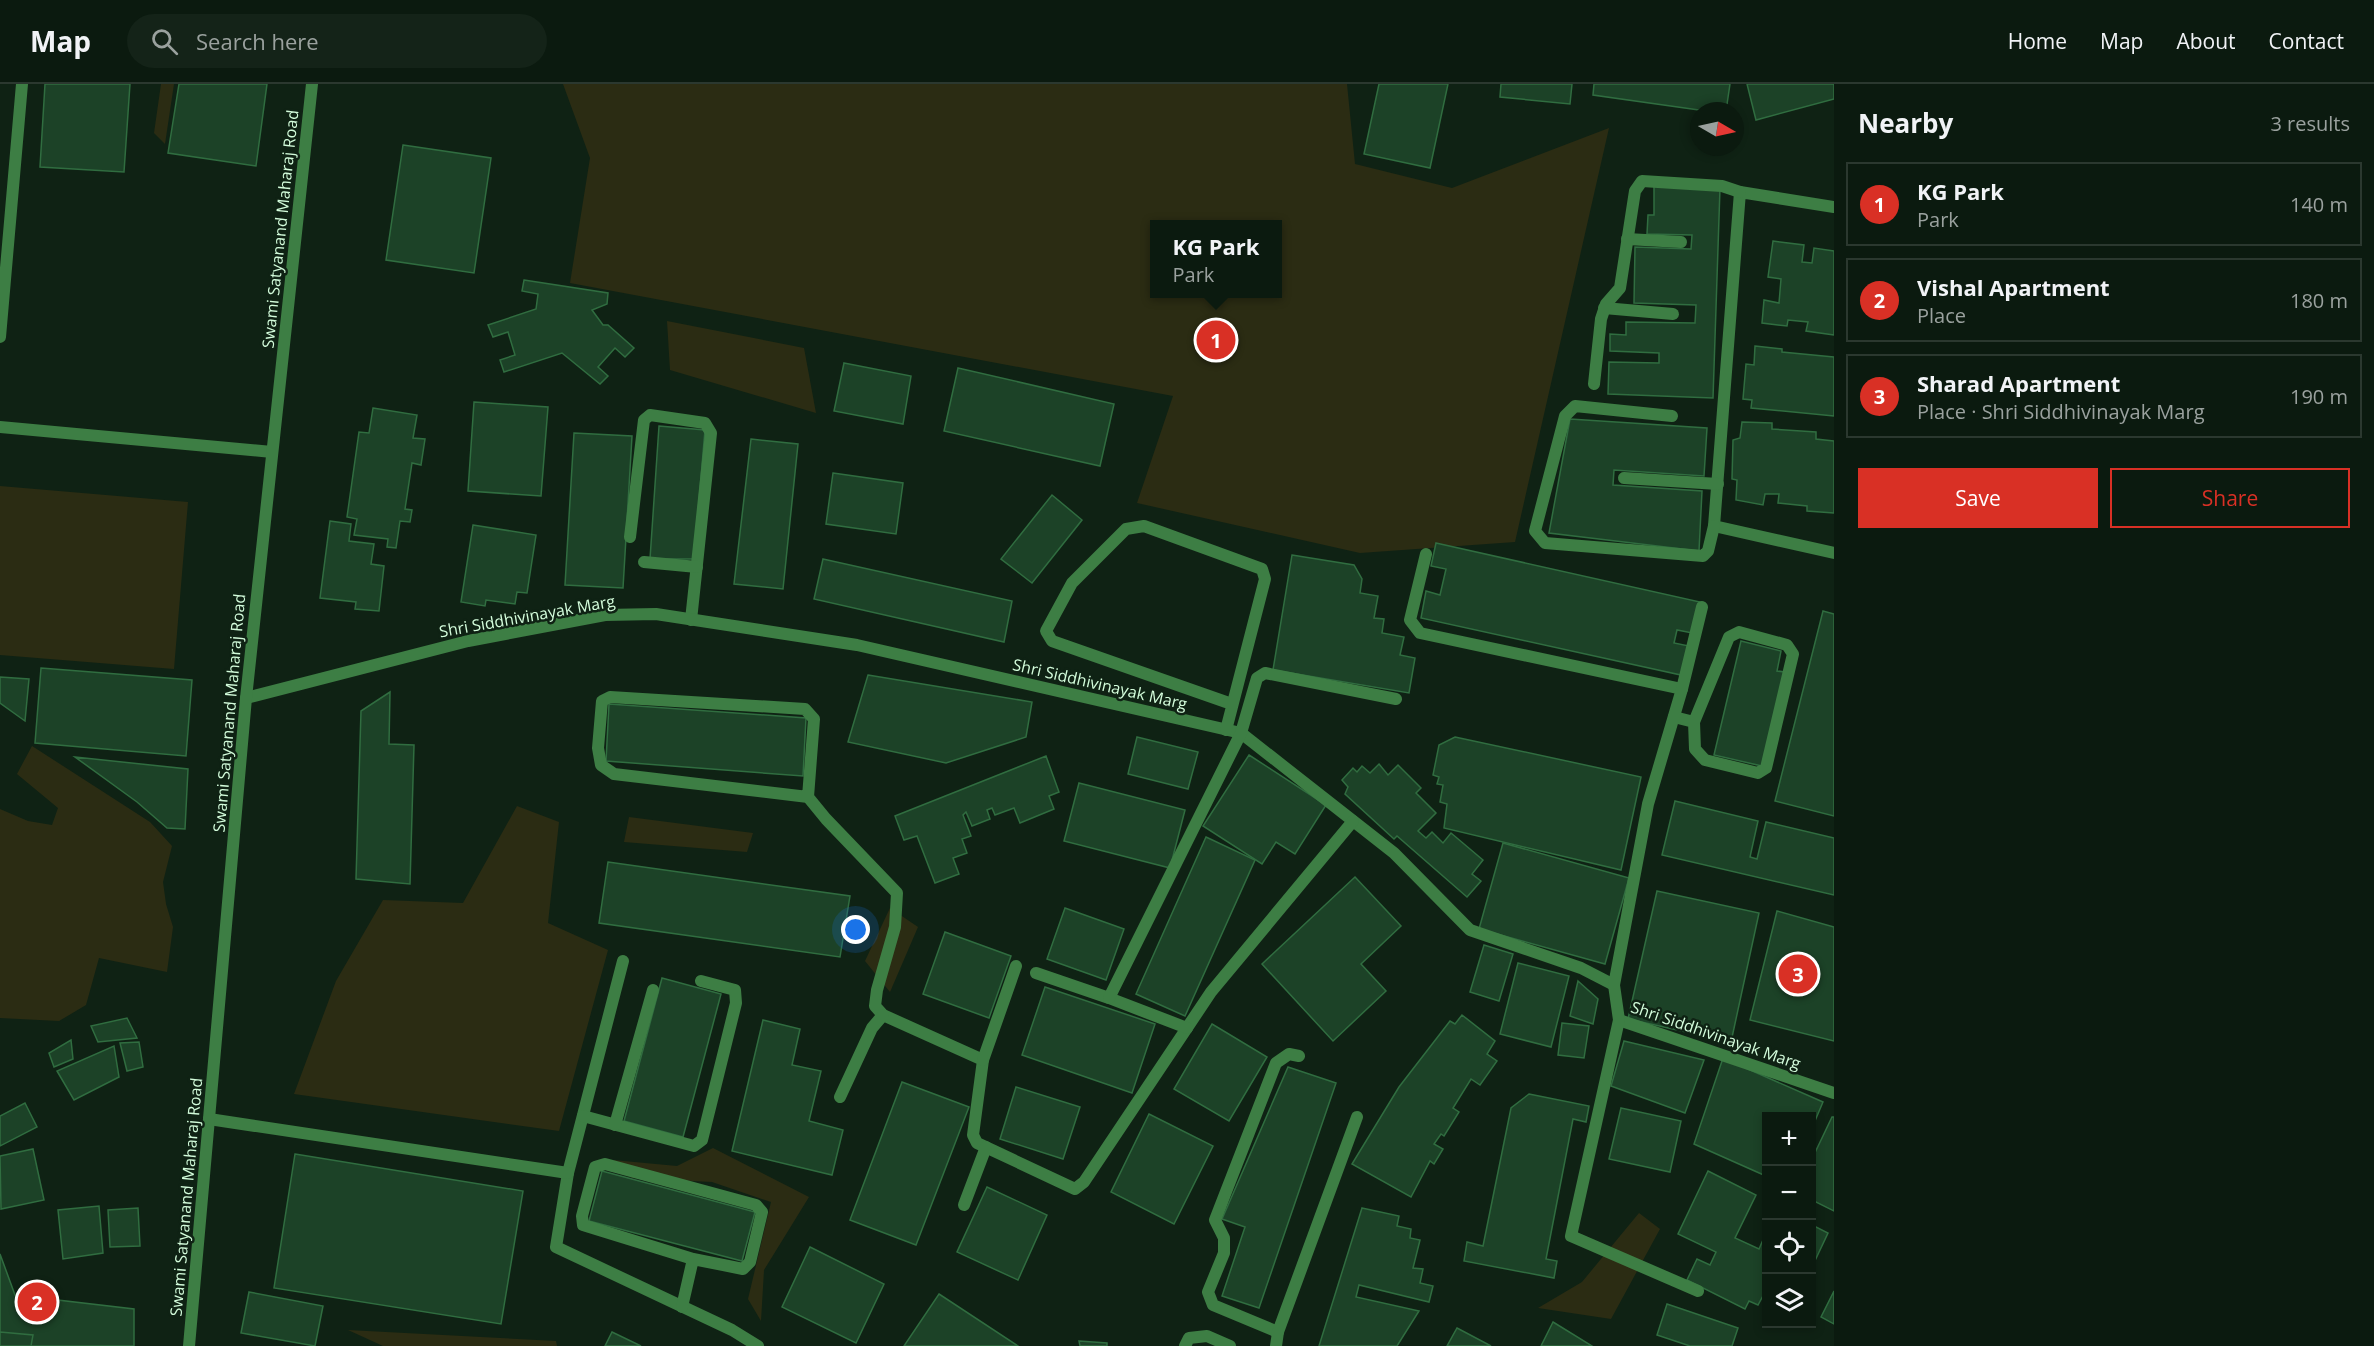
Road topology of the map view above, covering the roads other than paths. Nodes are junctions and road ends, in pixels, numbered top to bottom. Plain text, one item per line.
1 (22, 84) edge
2 (312, 84) edge
3 (1740, 192) junction
4 (1834, 207) edge
5 (1627, 239) junction
6 (1682, 242) dead end
7 (1605, 308) junction
8 (1673, 314) dead end
9 (0, 330) edge
10 (1594, 384) dead end
11 (1672, 416) dead end
12 (0, 427) edge
13 (272, 452) junction
14 (1624, 478) dead end
15 (1718, 484) junction
16 (1714, 526) junction
17 (630, 537) dead end
18 (1425, 554) dead end
19 (1834, 554) edge
20 (644, 562) dead end
21 (697, 567) junction
22 (1702, 606) dead end
23 (691, 620) junction
24 (1682, 689) junction
25 (246, 698) junction
26 (1396, 699) dead end
27 (1226, 702) dead end
28 (1674, 717) junction
29 (1694, 722) junction
30 (1226, 730) junction
31 (1241, 733) junction
32 (808, 797) junction
33 (1353, 821) junction
34 (623, 961) dead end
35 (1016, 966) dead end
36 (1036, 973) dead end
37 (701, 981) dead end
38 (1614, 985) junction
39 (653, 990) dead end
40 (1109, 998) junction
41 (883, 1015) junction
42 (1619, 1020) junction
43 (1186, 1028) junction
44 (1299, 1056) dead end
45 (983, 1060) junction
46 (1834, 1093) edge
47 (840, 1097) dead end
48 (583, 1116) junction
49 (1357, 1117) dead end
50 (209, 1119) junction
51 (615, 1125) junction
52 (986, 1147) junction
53 (568, 1173) junction
54 (964, 1206) dead end
55 (693, 1259) junction
56 (1698, 1291) dead end
57 (682, 1306) junction
58 (1278, 1332) junction
59 (189, 1346) edge
60 (758, 1346) edge
61 (1185, 1346) edge
62 (1230, 1346) edge
63 (1276, 1346) edge

1 - 9 street
2 - 13 street, Swami Satyanand Maharaj Road
3 - 4 street
3 - 5 street
3 - 15 street
5 - 6 street
5 - 7 street
7 - 8 street
7 - 10 street
11 - 16 street
12 - 13 street
13 - 25 street, Swami Satyanand Maharaj Road
14 - 15 street
15 - 16 street
16 - 19 street
17 - 21 street
18 - 24 street
20 - 21 street
21 - 23 street
22 - 24 street
23 - 25 street, Shri Siddhivinayak Marg
23 - 30 street, Shri Siddhivinayak Marg
24 - 28 street
25 - 50 street, Swami Satyanand Maharaj Road
26 - 31 street
27 - 30 street
28 - 29 street
28 - 38 street
29 - 29 street
30 - 31 street, Shri Siddhivinayak Marg
31 - 33 street, Shri Siddhivinayak Marg
31 - 40 street
32 - 32 street
32 - 41 street
33 - 38 street, Shri Siddhivinayak Marg
33 - 43 street
34 - 48 street
35 - 45 street
36 - 40 street
37 - 51 street
38 - 42 street, Shri Siddhivinayak Marg
39 - 51 street
40 - 43 street
41 - 45 street
41 - 47 street
42 - 46 street, Shri Siddhivinayak Marg
42 - 56 street
43 - 52 street
44 - 58 street
45 - 52 street
48 - 51 street
48 - 53 street
49 - 58 street
50 - 53 street
50 - 59 street, Swami Satyanand Maharaj Road
52 - 54 street
53 - 57 street
55 - 55 street
55 - 57 street
57 - 60 street
58 - 63 street
61 - 62 street

